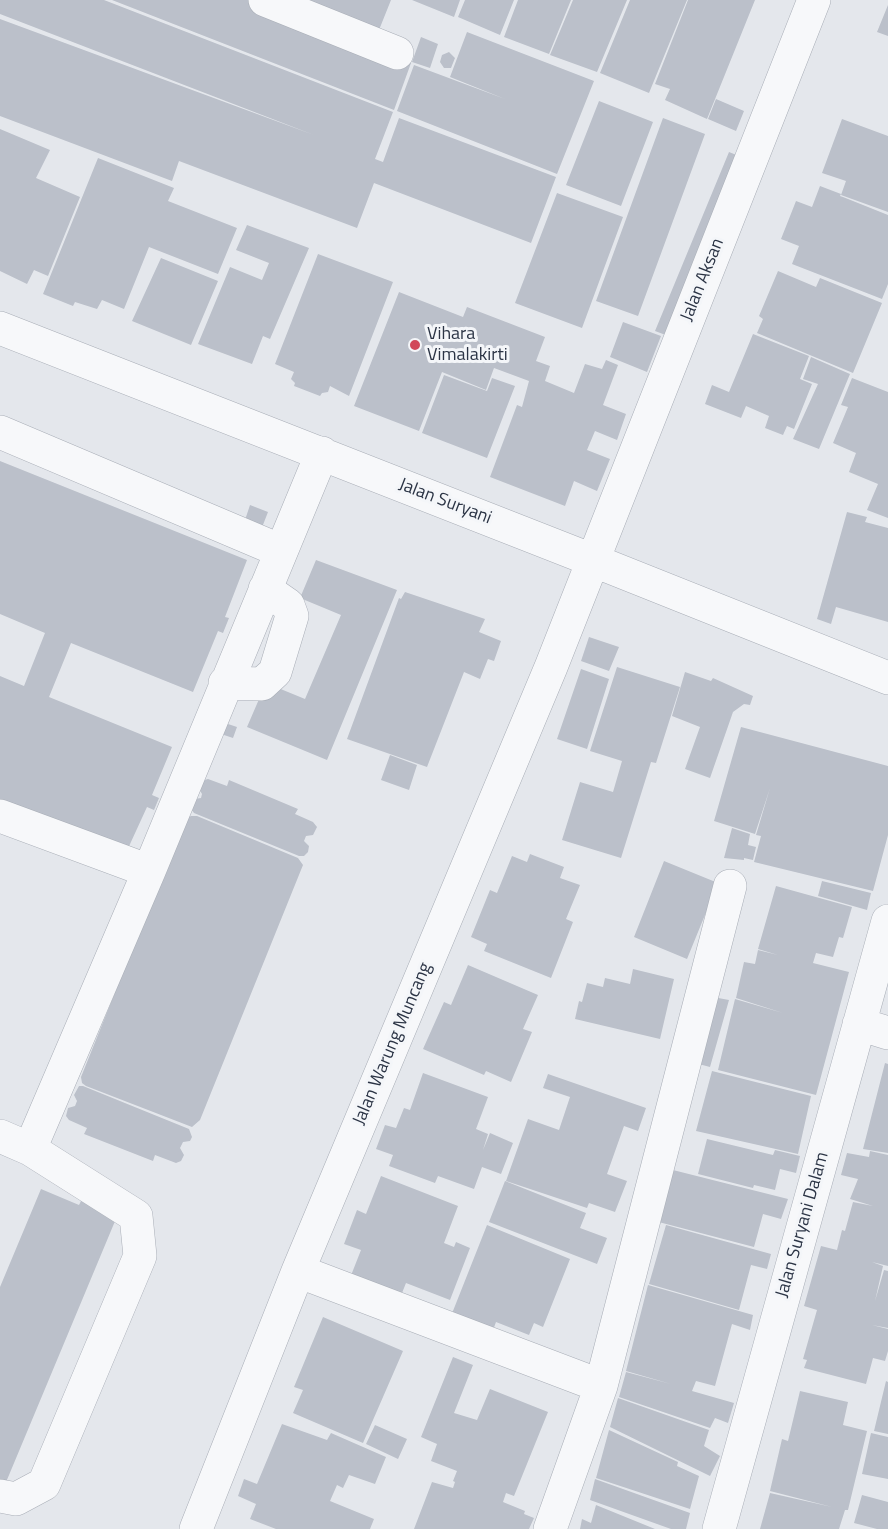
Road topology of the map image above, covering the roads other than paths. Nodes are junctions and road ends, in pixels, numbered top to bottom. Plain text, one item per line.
1 (266, 0) edge
2 (814, 0) edge
3 (397, 53) dead end
4 (0, 328) edge
5 (0, 432) edge
6 (322, 453) junction
7 (281, 551) junction
8 (592, 560) junction
9 (888, 678) edge
10 (0, 816) edge
11 (149, 871) junction
12 (730, 886) dead end
13 (888, 921) edge
14 (874, 1029) edge
15 (0, 1136) edge
16 (30, 1149) junction
17 (298, 1271) junction
18 (601, 1386) junction
19 (0, 1496) edge
20 (196, 1529) edge
21 (550, 1529) edge
22 (719, 1529) edge

1 - 3 street
2 - 8 street, Jalan Aksan
4 - 6 street, Jalan Suryani
5 - 7 street
6 - 7 street
6 - 8 street, Jalan Suryani
7 - 11 street
8 - 9 street, Jalan Suryani
8 - 17 street, Jalan Warung Muncang
10 - 11 street
11 - 16 street
12 - 18 street
13 - 14 street, Jalan Suryani Dalam
14 - 22 street, Jalan Suryani Dalam
15 - 16 street
16 - 19 street
17 - 18 street
17 - 20 street, Jalan Warung Muncang
18 - 21 street

